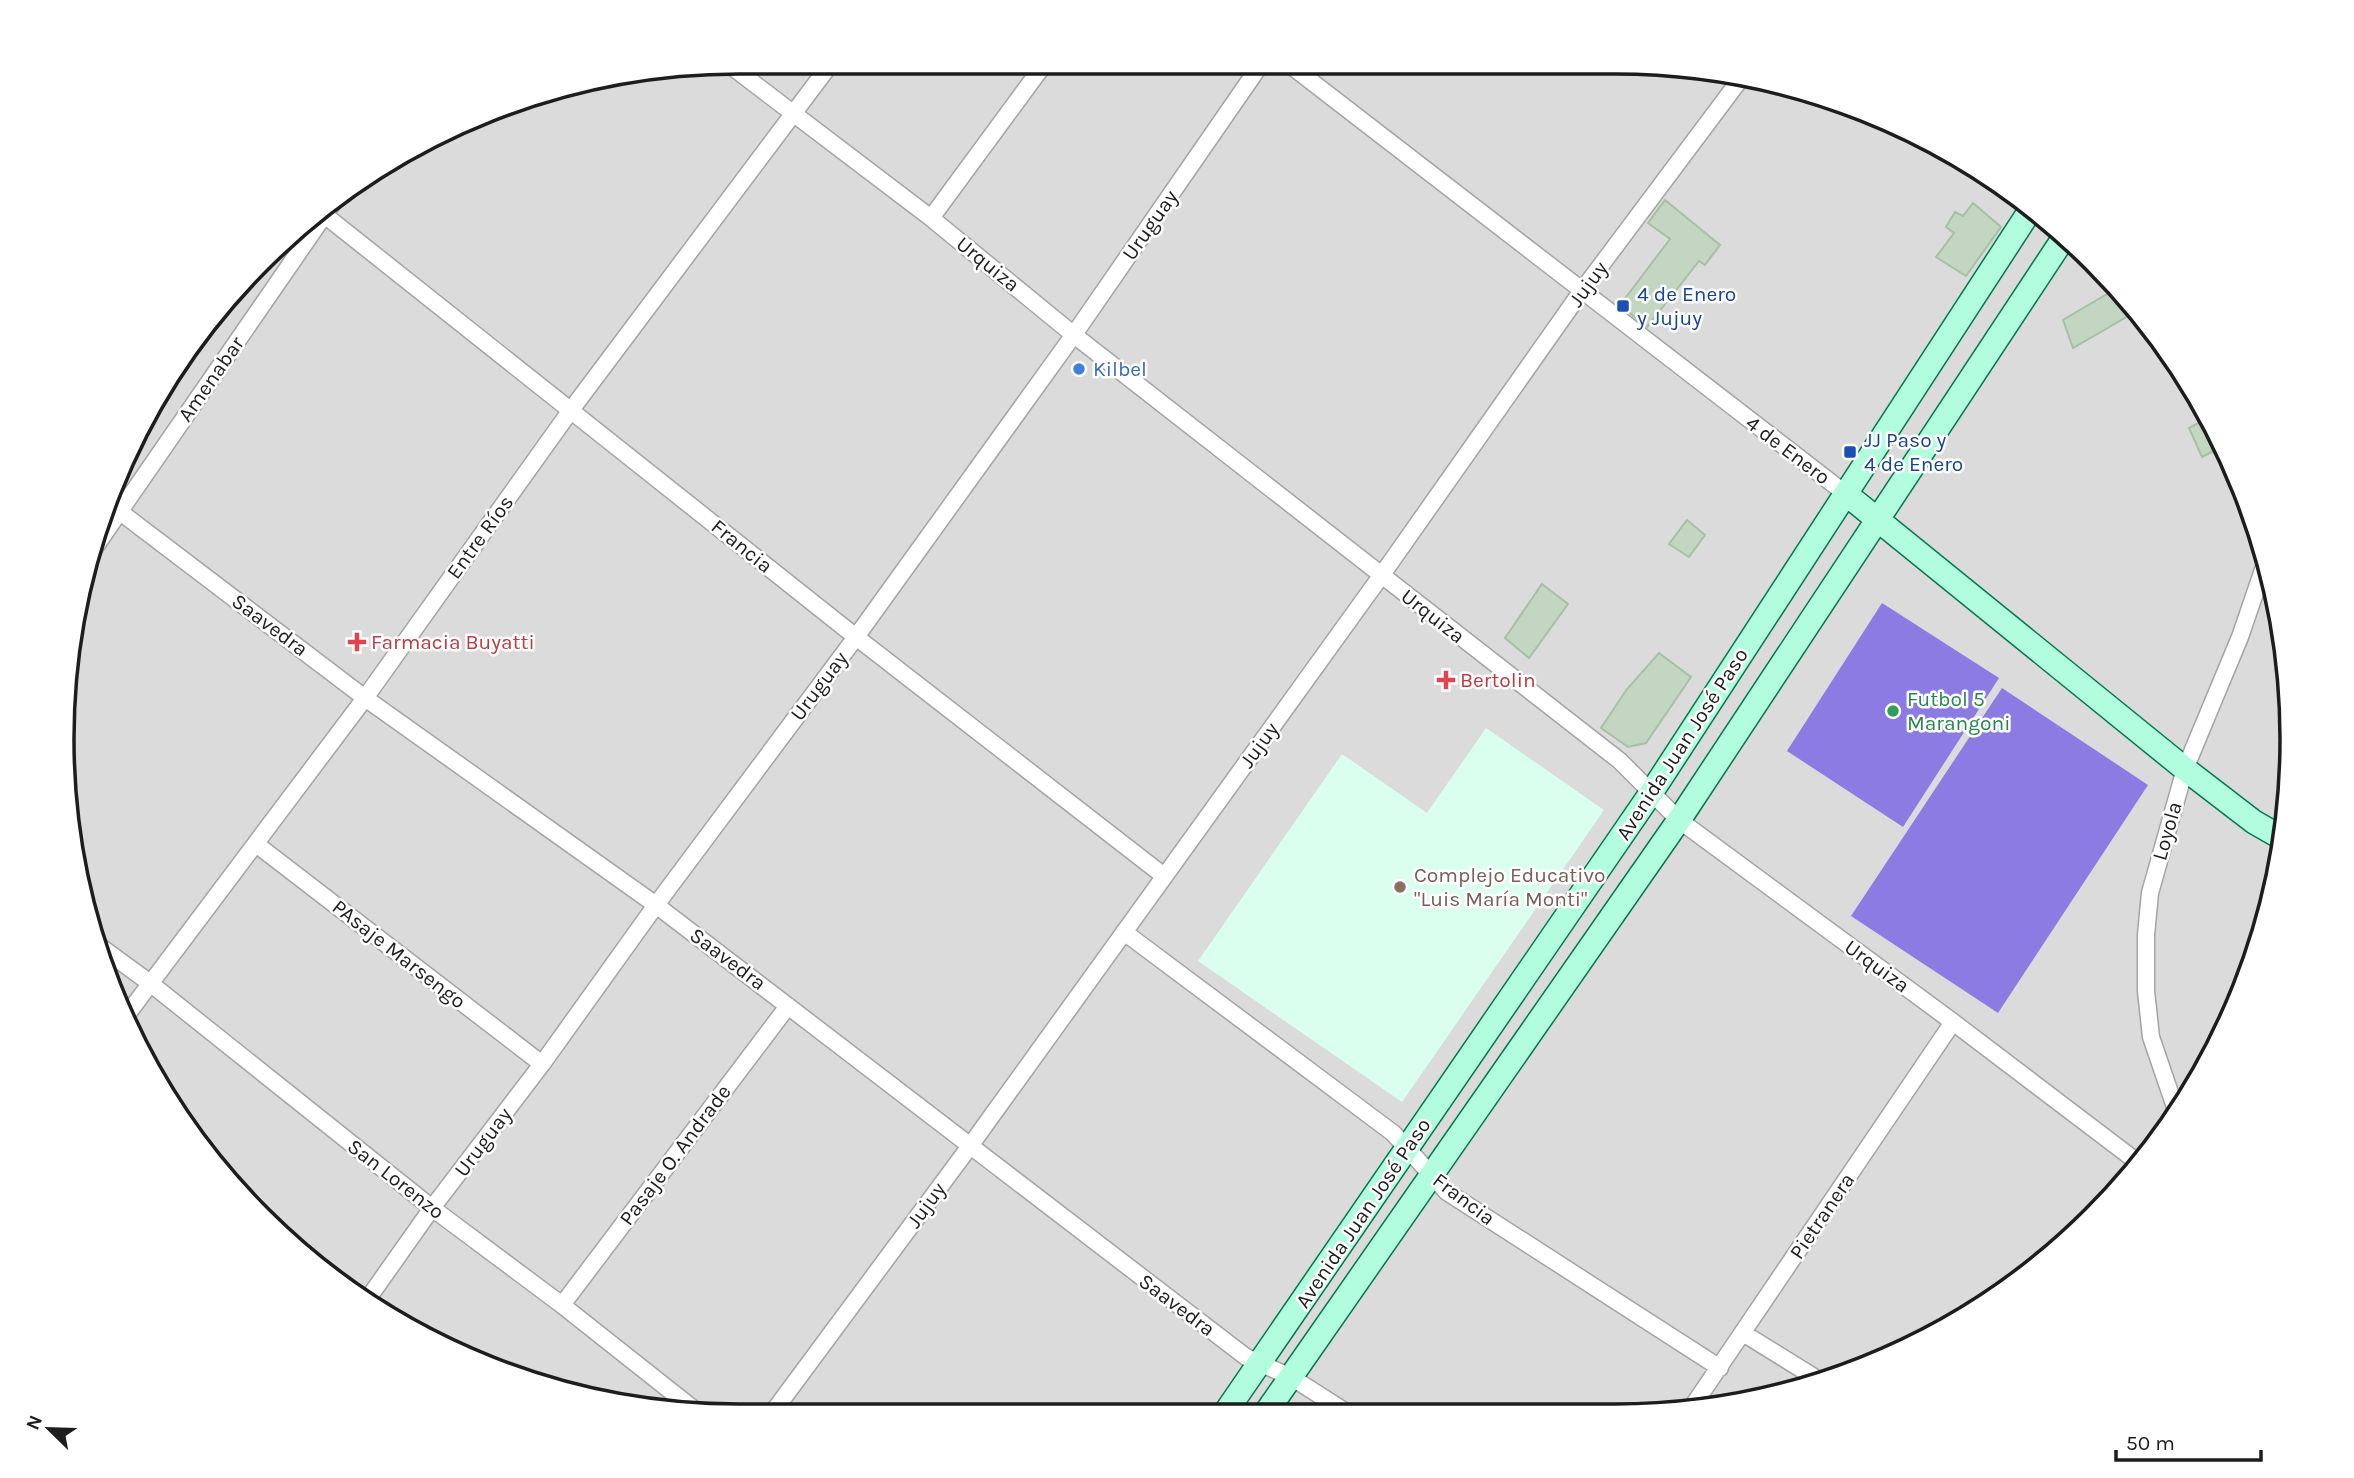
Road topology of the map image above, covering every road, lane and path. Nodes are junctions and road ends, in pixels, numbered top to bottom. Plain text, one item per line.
1 (741, 74) edge
2 (823, 74) edge
3 (1037, 74) edge
4 (1254, 74) edge
5 (1302, 74) edge
6 (1736, 85) edge
7 (793, 115) junction
8 (330, 214) edge
9 (2026, 216) edge
10 (930, 218) junction
11 (314, 227) edge
12 (2060, 244) edge
13 (1581, 292) junction
14 (1074, 335) junction
15 (571, 410) junction
16 (1846, 494) junction
17 (118, 500) edge
18 (115, 509) edge
19 (1876, 521) junction
20 (1381, 576) junction
21 (2260, 577) edge
22 (856, 637) junction
23 (365, 698) junction
24 (2185, 769) junction
25 (1651, 793) junction
26 (1679, 820) junction
27 (2274, 833) edge
28 (256, 844) junction
29 (1164, 876) junction
30 (656, 905) junction
31 (1124, 932) junction
32 (109, 953) edge
33 (150, 983) junction
34 (788, 1006) junction
35 (131, 1009) edge
36 (1953, 1022) junction
37 (542, 1064) junction
38 (2173, 1101) edge
39 (970, 1146) junction
40 (1407, 1149) junction
41 (2132, 1158) edge
42 (1432, 1177) junction
43 (432, 1208) junction
44 (372, 1294) edge
45 (562, 1305) junction
46 (1743, 1333) junction
47 (1260, 1364) junction
48 (1720, 1368) junction
49 (1810, 1375) edge
50 (1291, 1377) junction
51 (1698, 1399) edge
52 (685, 1402) edge
53 (780, 1404) edge
54 (1231, 1404) edge
55 (1272, 1404) edge
56 (1333, 1404) edge

1 - 7 street, Urquiza
2 - 7 street, Entre Ríos
3 - 10 street
4 - 14 street, Uruguay
5 - 13 street, 4 de Enero
6 - 13 street, Jujuy
7 - 10 street, Urquiza
7 - 15 street, Entre Ríos
8 - 15 street, Francia
9 - 16 main road, Avenida Juan José Paso
10 - 14 street, Urquiza
11 - 17 street, Amenabar
12 - 19 main road, Avenida Juan José Paso
13 - 16 street, 4 de Enero
13 - 20 street, Jujuy
14 - 20 street, Urquiza
14 - 22 street, Uruguay
15 - 22 street, Francia
15 - 23 street, Entre Ríos
16 - 19 main road, 4 de Enero
16 - 25 main road, Avenida Juan José Paso
18 - 23 street, Saavedra
19 - 24 main road, 4 de Enero
19 - 26 main road, Avenida Juan José Paso
20 - 25 street, Urquiza
20 - 29 street, Jujuy
21 - 24 street, Loyola
22 - 29 street, Francia
22 - 30 street, Uruguay
23 - 28 street, Entre Ríos
23 - 30 street, Saavedra
24 - 27 main road, 4 de Enero
24 - 38 street, Loyola
25 - 26 street, Urquiza
25 - 40 main road, Avenida Juan José Paso
26 - 36 street, Urquiza
26 - 42 main road, Avenida Juan José Paso
28 - 33 street, Entre Ríos
28 - 37 street, PAsaje Marsengo
29 - 31 street, Jujuy
30 - 34 street, Saavedra
30 - 37 street, Uruguay
31 - 39 street, Jujuy
31 - 40 street, Francia
32 - 33 street, San Lorenzo
33 - 35 street, Entre Ríos
33 - 43 street, San Lorenzo
34 - 39 street, Saavedra
34 - 45 street, Pasaje O. Andrade
36 - 41 street, Urquiza
36 - 46 street, Pietranera
37 - 43 street, Uruguay
39 - 47 street, Saavedra
39 - 53 street, Jujuy
40 - 42 street, Francia
40 - 47 main road, Avenida Juan José Paso
42 - 48 street, Francia
42 - 50 main road, Avenida Juan José Paso
43 - 44 street, Uruguay
43 - 45 street, San Lorenzo
45 - 52 street, San Lorenzo
46 - 48 street, Pietranera
46 - 49 street
47 - 50 street, Saavedra
47 - 54 main road, Avenida Juan José Paso
48 - 51 street, Pietranera
50 - 55 main road, Avenida Juan José Paso
50 - 56 street, Saavedra

